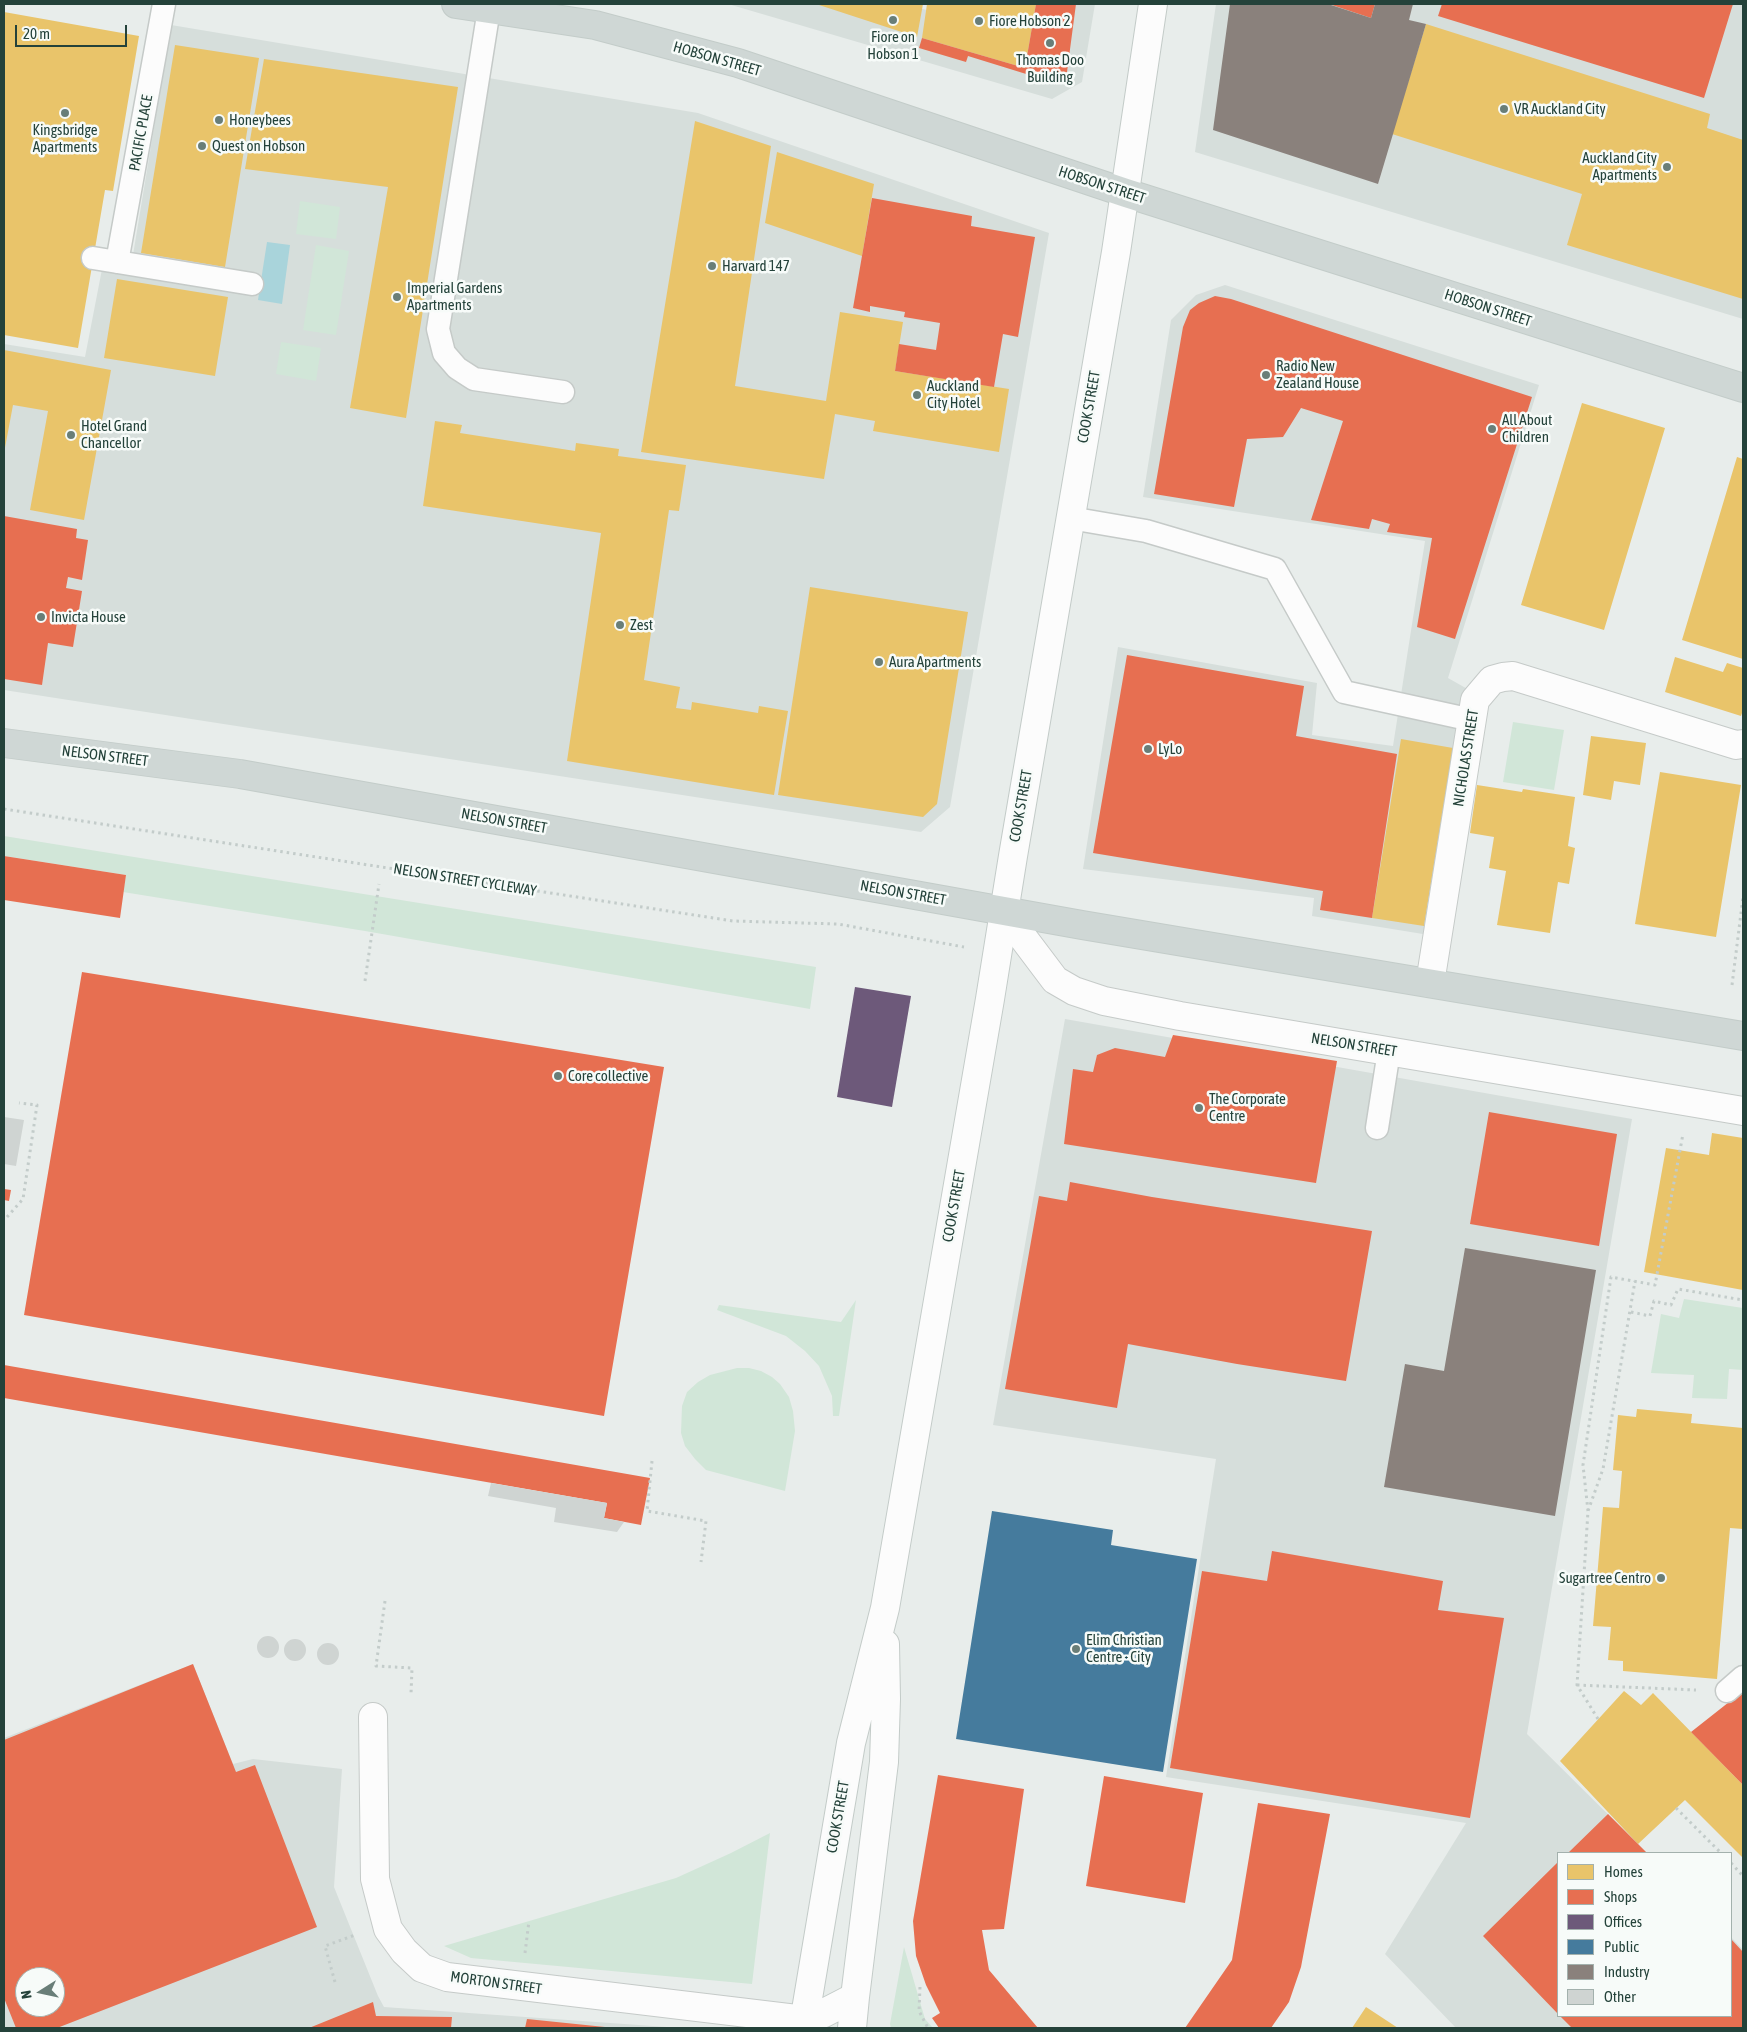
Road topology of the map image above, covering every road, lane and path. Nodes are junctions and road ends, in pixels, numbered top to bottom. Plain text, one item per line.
1 (164, 4) edge
2 (456, 4) edge
3 (1153, 4) edge
4 (489, 9) junction
5 (1126, 193) junction
6 (93, 258) dead end
7 (118, 262) junction
8 (252, 284) dead end
9 (1743, 388) edge
10 (563, 392) dead end
11 (1070, 518) junction
12 (1472, 720) junction
13 (4, 743) edge
14 (1743, 744) edge
15 (4, 808) edge
16 (379, 884) dead end
17 (1743, 897) edge
18 (1003, 911) junction
19 (928, 941) dead end
20 (365, 981) dead end
21 (1430, 983) junction
22 (1732, 985) dead end
23 (1743, 1036) edge
24 (1389, 1051) junction
25 (1688, 1101) junction
26 (18, 1102) dead end
27 (1743, 1111) edge
28 (1377, 1128) dead end
29 (7, 1217) dead end
30 (1635, 1281) junction
31 (1743, 1300) edge
32 (1630, 1312) junction
33 (652, 1461) dead end
34 (1588, 1511) junction
35 (702, 1562) dead end
36 (385, 1602) dead end
37 (885, 1608) junction
38 (1577, 1685) junction
39 (1702, 1690) dead end
40 (411, 1694) dead end
41 (373, 1717) dead end
42 (1598, 1719) dead end
43 (1676, 1808) dead end
44 (1720, 1852) edge
45 (1732, 1864) edge
46 (1743, 1876) edge
47 (386, 1923) junction
48 (335, 1982) dead end
49 (920, 1987) dead end
50 (854, 1997) junction
51 (804, 2024) edge
52 (852, 2028) edge
53 (928, 2028) edge

1 - 7 lane, PACIFIC PLACE
2 - 4 main road, HOBSON STREET
3 - 5 main road, COOK STREET
4 - 5 main road, HOBSON STREET
4 - 10 lane
5 - 9 main road, HOBSON STREET
5 - 11 main road, COOK STREET
6 - 7 lane
7 - 8 lane
11 - 12 lane
11 - 18 main road, COOK STREET
12 - 14 main road, NICHOLAS STREET
12 - 21 main road, NICHOLAS STREET
13 - 18 main road, NELSON STREET
15 - 19 path, NELSON STREET CYCLEWAY
16 - 20 path
17 - 22 path
18 - 21 main road, NELSON STREET
18 - 24 main road, NELSON STREET
18 - 37 main road, COOK STREET
21 - 23 main road, NELSON STREET
24 - 25 main road, NELSON STREET
24 - 28 lane
25 - 27 main road, NELSON STREET
25 - 30 path
26 - 29 path
30 - 32 path
30 - 34 path
31 - 32 path
32 - 34 path
33 - 35 path
34 - 38 path
36 - 40 path
37 - 50 main road, COOK STREET
37 - 51 main road, COOK STREET
38 - 39 path
38 - 42 path
41 - 47 main road, MORTON STREET
43 - 44 path
45 - 46 path
47 - 48 path
47 - 51 main road, MORTON STREET
49 - 53 path
50 - 51 main road
50 - 52 main road, COOK STREET

